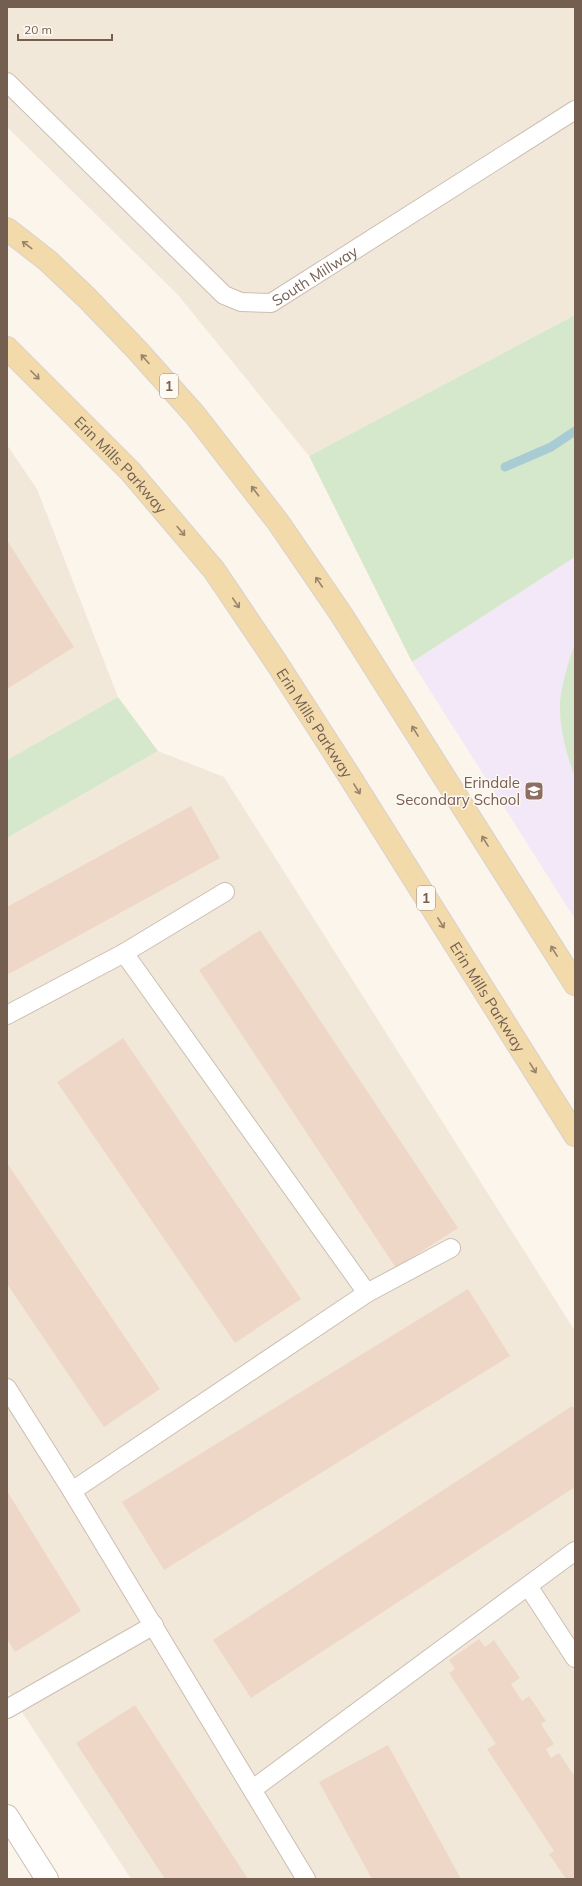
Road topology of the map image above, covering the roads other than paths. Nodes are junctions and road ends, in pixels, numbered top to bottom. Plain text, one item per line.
1 (7, 82) edge
2 (575, 110) edge
3 (7, 229) edge
4 (7, 348) edge
5 (225, 892) dead end
6 (124, 953) junction
7 (575, 984) edge
8 (7, 1016) edge
9 (575, 1135) edge
10 (451, 1248) dead end
11 (367, 1293) junction
12 (7, 1388) edge
13 (72, 1491) junction
14 (575, 1551) edge
15 (528, 1586) junction
16 (154, 1625) junction
17 (575, 1658) edge
18 (7, 1709) edge
19 (253, 1789) junction
20 (7, 1816) edge
21 (47, 1879) edge
22 (306, 1879) edge

1 - 2 lane, South Millway
7 -> 3 main road, 1
4 -> 9 main road, Erin Mills Parkway / 1
5 - 6 lane
6 - 8 lane
6 - 11 lane
10 - 11 lane
11 - 13 lane
12 - 13 lane
13 - 16 lane
14 - 15 lane
15 - 17 lane
15 - 19 lane
16 - 18 lane
16 - 19 lane
19 - 22 lane
20 - 21 street

